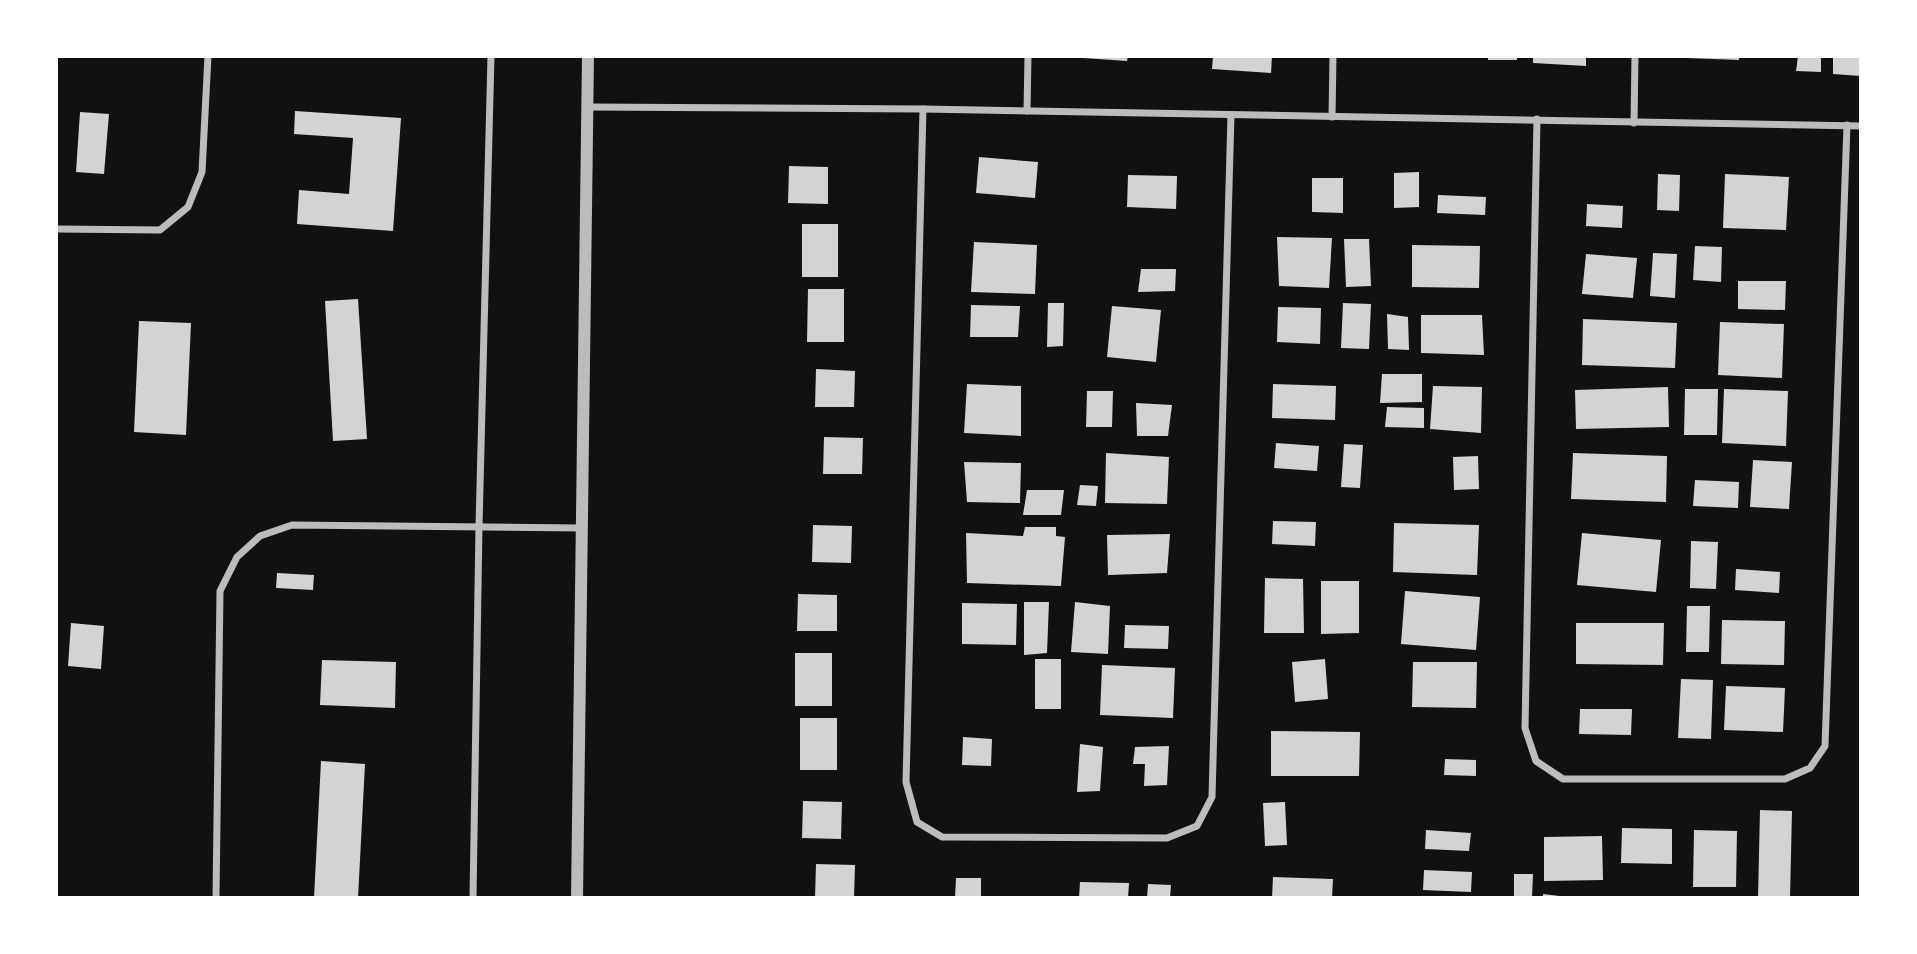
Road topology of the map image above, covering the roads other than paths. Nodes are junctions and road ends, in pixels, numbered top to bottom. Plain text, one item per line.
1 (208, 56) edge
2 (491, 56) edge
3 (588, 56) edge
4 (1028, 56) edge
5 (1334, 56) edge
6 (1634, 56) edge
7 (587, 107) junction
8 (923, 109) junction
9 (1027, 111) junction
10 (1231, 115) junction
11 (1332, 117) junction
12 (1537, 119) junction
13 (1634, 123) junction
14 (1847, 125) junction
15 (1861, 126) edge
16 (56, 229) edge
17 (479, 526) junction
18 (583, 528) junction
19 (216, 898) edge
20 (473, 898) edge
21 (577, 898) edge

1 - 16 street
2 - 17 street
3 - 7 street
4 - 9 street
5 - 11 street
6 - 13 street
7 - 8 street
7 - 18 street
8 - 9 street
8 - 10 street
9 - 10 street
10 - 11 street
11 - 12 street
12 - 13 street
12 - 14 street
13 - 14 street
14 - 15 street
17 - 18 street
17 - 19 street
17 - 20 street
18 - 21 street

